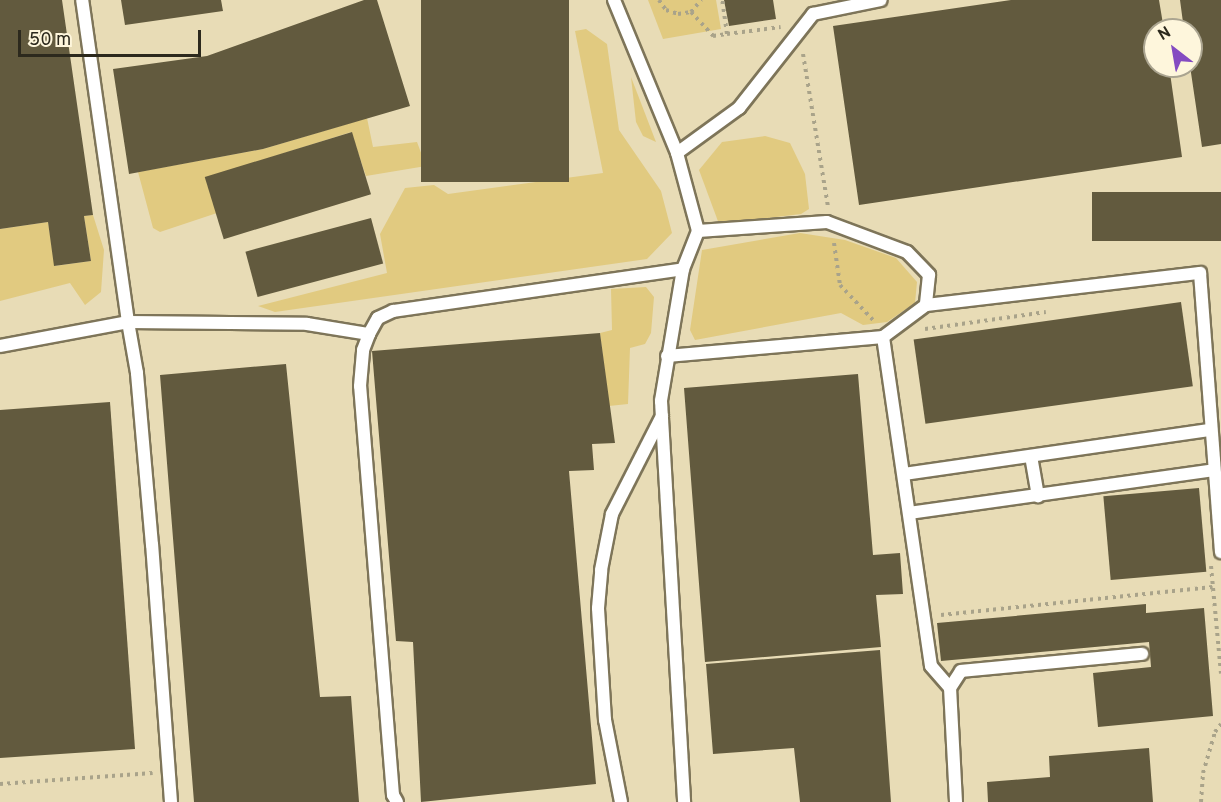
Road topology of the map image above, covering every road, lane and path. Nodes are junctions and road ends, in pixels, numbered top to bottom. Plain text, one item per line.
1 (82, 0) edge
2 (614, 0) edge
3 (659, 0) edge
4 (701, 0) edge
5 (722, 0) edge
6 (881, 0) edge
7 (864, 2) edge
8 (691, 12) junction
9 (677, 153) junction
10 (698, 231) junction
11 (683, 269) junction
12 (926, 305) junction
13 (1049, 311) dead end
14 (128, 322) junction
15 (923, 329) dead end
16 (369, 334) junction
17 (883, 337) junction
18 (0, 346) edge
19 (667, 356) junction
20 (662, 415) junction
21 (1211, 430) junction
22 (1031, 456) junction
23 (1214, 470) junction
24 (904, 474) junction
25 (1038, 496) junction
26 (909, 513) junction
27 (1221, 552) edge
28 (1211, 564) dead end
29 (1213, 587) junction
30 (934, 615) dead end
31 (1142, 654) dead end
32 (1221, 674) edge
33 (950, 688) junction
34 (1221, 724) edge
35 (169, 772) junction
36 (0, 784) edge
37 (171, 802) edge
38 (397, 802) edge
39 (621, 802) edge
40 (684, 802) edge
41 (956, 802) edge
42 (1201, 802) edge

1 - 14 lane
2 - 9 lane
3 - 8 path
4 - 8 path
5 - 8 path
6 - 7 lane
7 - 9 lane
9 - 10 lane
10 - 11 lane
10 - 12 lane
11 - 16 lane
11 - 19 lane
12 - 17 lane
12 - 21 lane
13 - 15 path
14 - 16 lane
14 - 18 lane
14 - 35 lane
16 - 38 lane
17 - 19 lane
17 - 24 lane
19 - 20 lane
20 - 39 lane
20 - 40 lane
21 - 22 lane
21 - 23 lane
22 - 24 lane
22 - 25 lane
23 - 25 lane
23 - 27 lane
24 - 26 lane
25 - 26 lane
26 - 33 lane
28 - 29 path
29 - 30 path
29 - 32 path
31 - 33 lane
33 - 41 lane
34 - 42 path
35 - 36 path
35 - 37 lane

